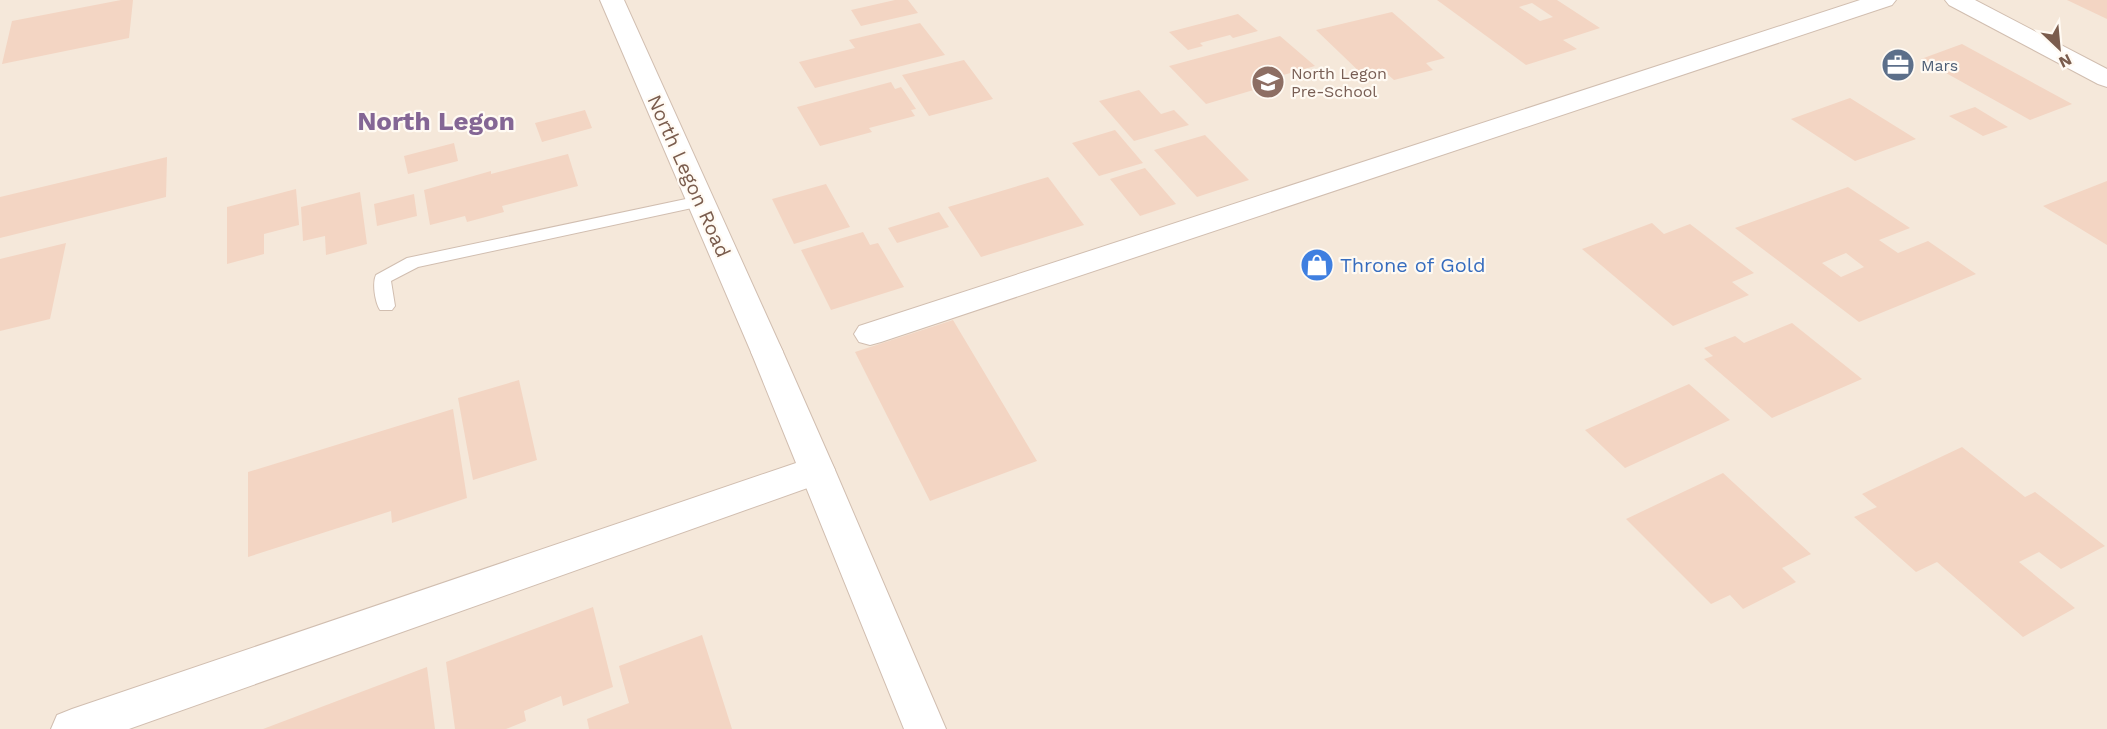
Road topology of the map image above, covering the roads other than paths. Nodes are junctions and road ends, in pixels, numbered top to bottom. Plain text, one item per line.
1 (612, 0) edge
2 (1884, 0) edge
3 (1957, 0) edge
4 (2107, 79) edge
5 (700, 201) junction
6 (386, 306) dead end
7 (870, 334) dead end
8 (817, 470) junction
9 (72, 729) edge
10 (925, 729) edge

1 - 5 street, North Legon Road
2 - 7 street
3 - 4 street
5 - 6 lane
5 - 8 street, North Legon Road
8 - 9 street
8 - 10 street

